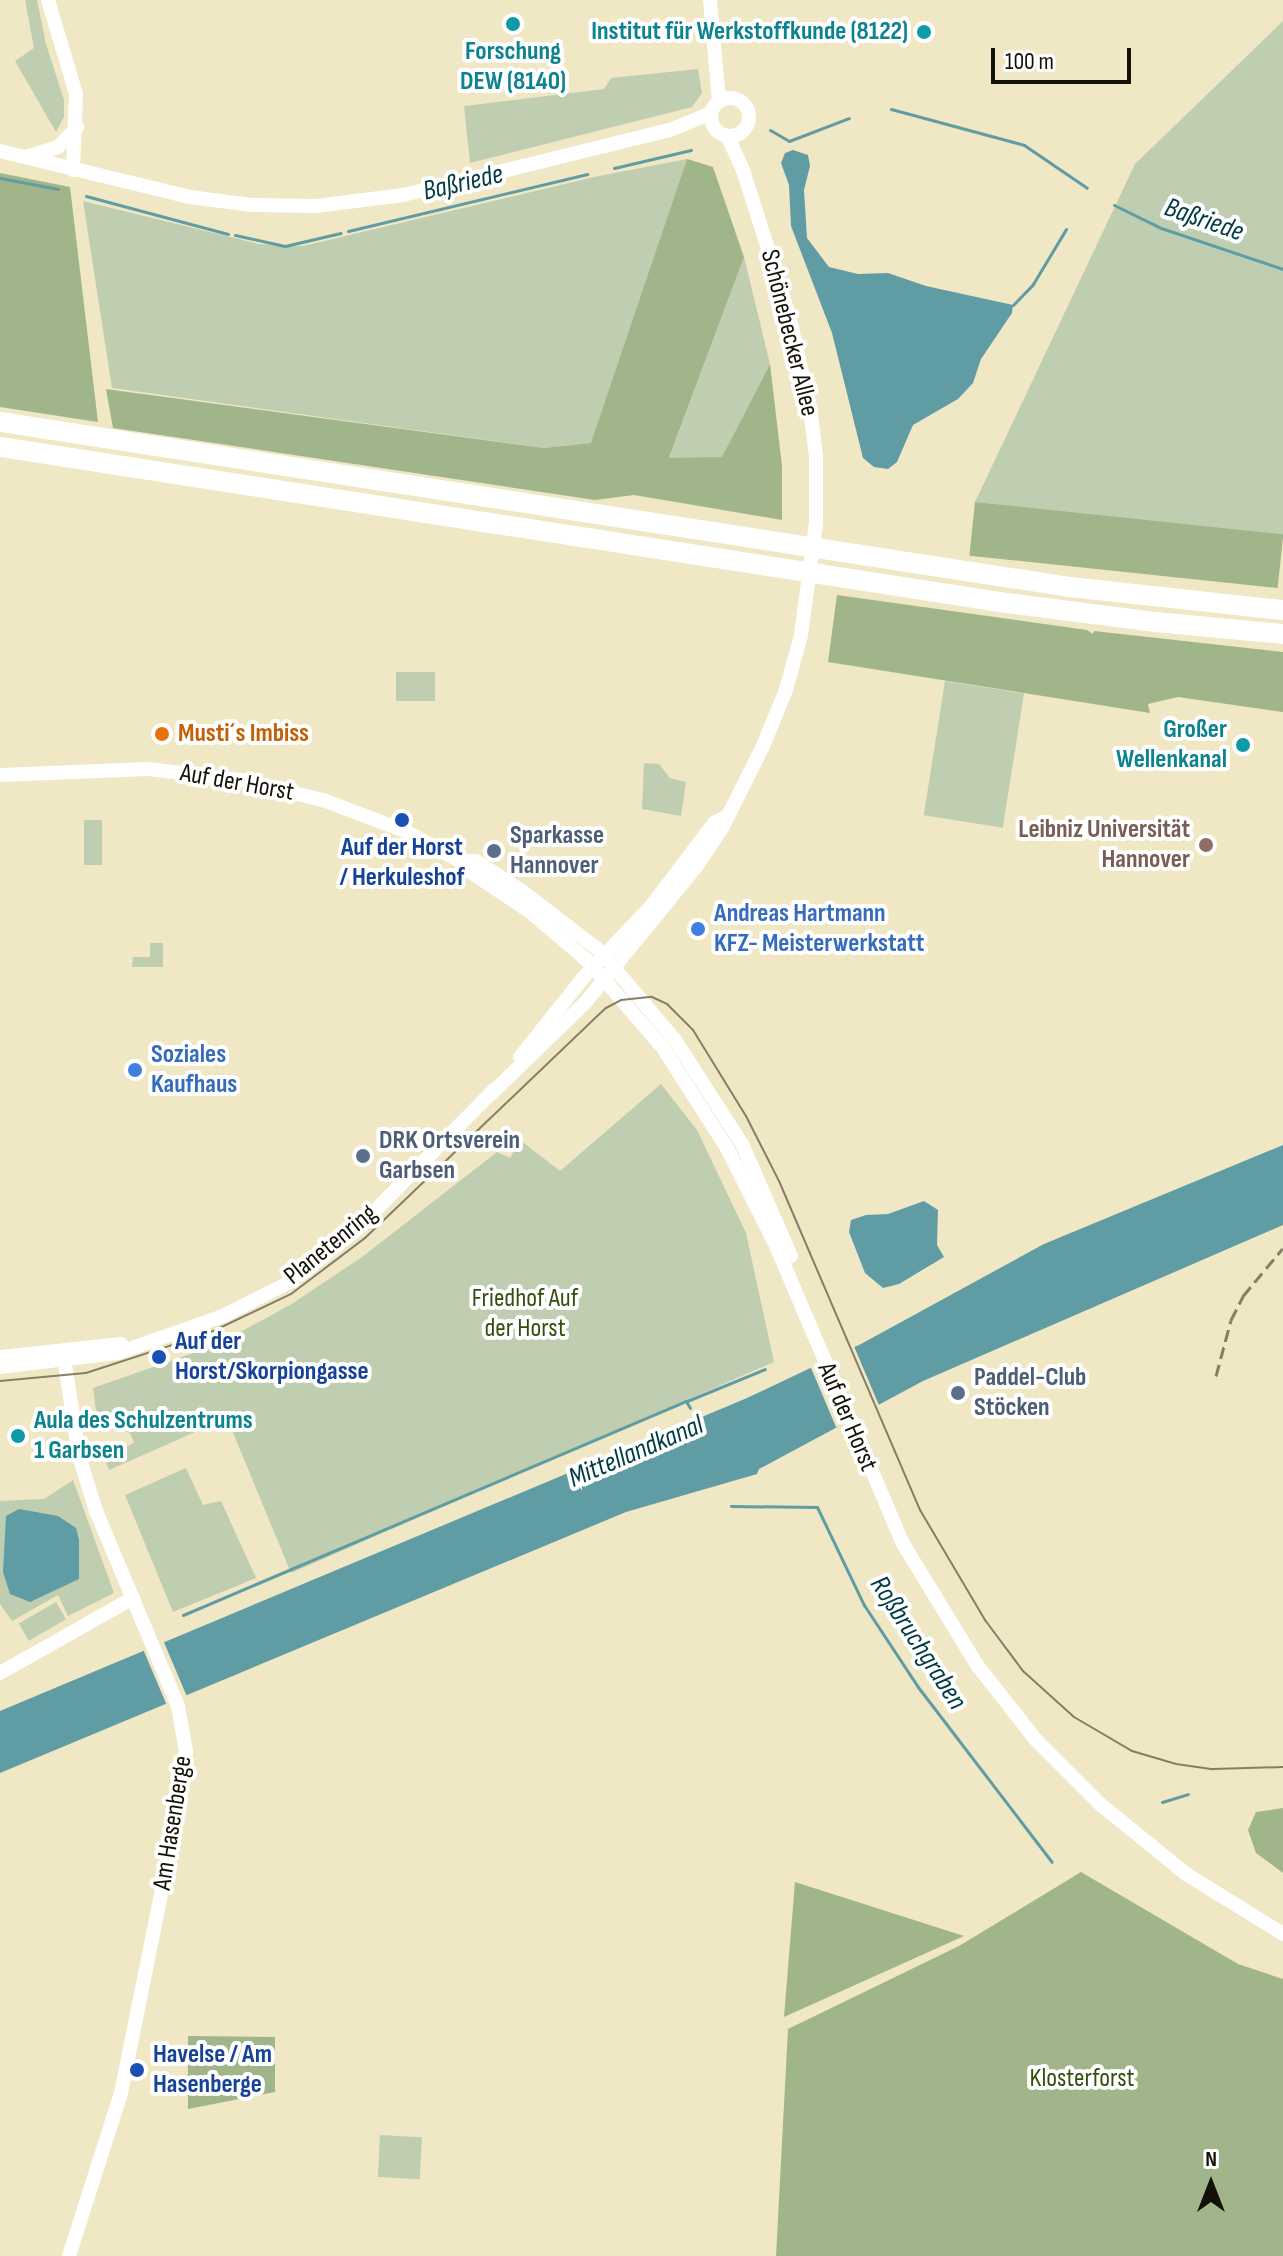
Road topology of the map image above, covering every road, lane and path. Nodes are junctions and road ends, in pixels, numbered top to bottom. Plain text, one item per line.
1 (48, 0) edge
2 (710, 0) edge
3 (719, 110) junction
4 (77, 126) junction
5 (734, 134) junction
6 (0, 151) edge
7 (21, 157) junction
8 (73, 170) junction
9 (0, 422) edge
10 (0, 447) edge
11 (1283, 608) edge
12 (1283, 636) edge
13 (0, 775) edge
14 (460, 861) junction
15 (593, 968) junction
16 (607, 969) junction
17 (491, 1094) junction
18 (0, 1357) edge
19 (64, 1357) junction
20 (0, 1367) edge
21 (133, 1598) junction
22 (0, 1673) edge
23 (1155, 1845) junction
24 (1283, 1923) edge
25 (1283, 1934) edge
26 (69, 2256) edge

1 - 4 street
2 - 3 street
3 - 5 street
3 - 5 street
3 - 8 street
4 - 7 street
4 - 8 street
5 - 16 street, Schönebecker Allee
6 - 7 street
7 - 8 street
9 - 11 highway
10 - 12 highway
13 - 14 street, Auf der Horst
14 - 15 street, Auf der Horst
14 - 16 street, Auf der Horst
15 - 16 street, Planetenring
15 - 17 street, Planetenring
16 - 17 street, Planetenring
16 - 23 street, Auf der Horst
17 - 19 street, Planetenring
18 - 19 street, Planetenring
19 - 20 street, Planetenring
19 - 21 street, Am Hasenberge
21 - 22 street
21 - 26 street, Am Hasenberge
23 - 24 street, Auf der Horst
23 - 25 street, Auf der Horst

